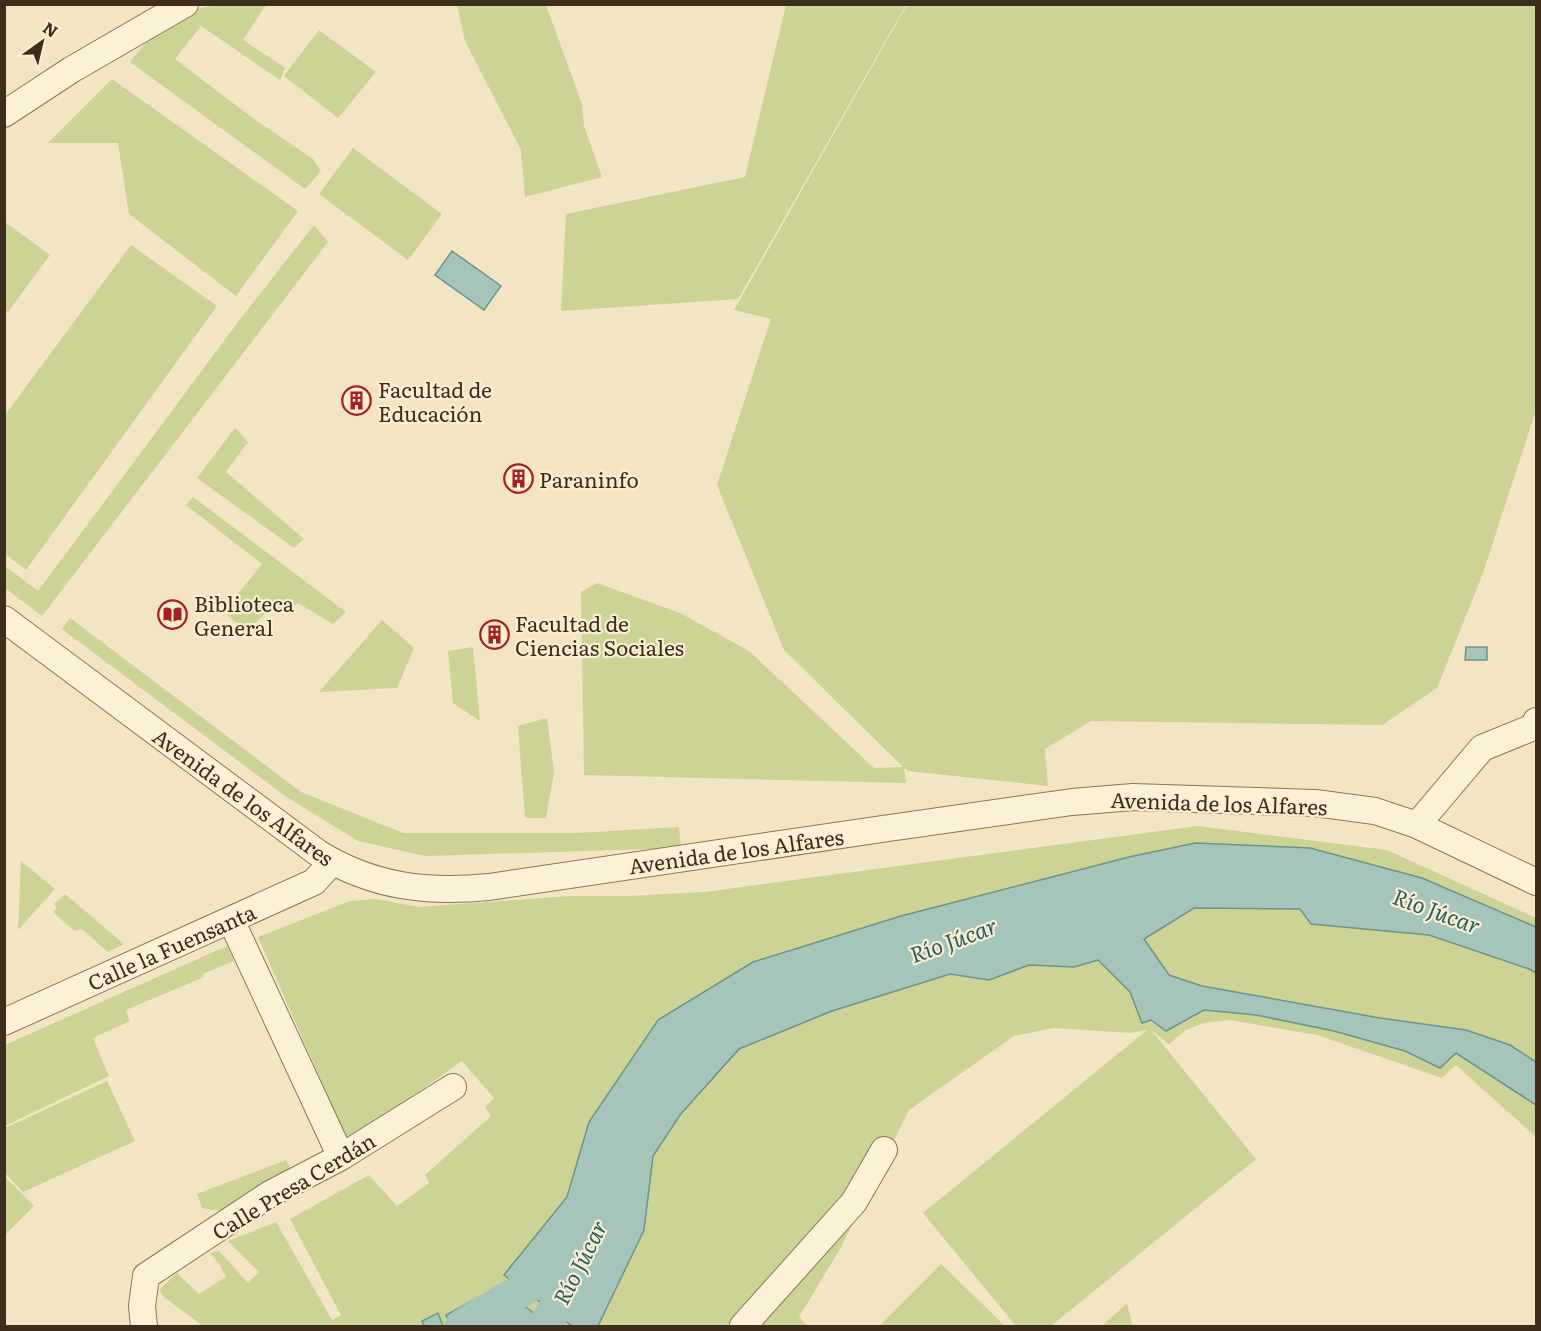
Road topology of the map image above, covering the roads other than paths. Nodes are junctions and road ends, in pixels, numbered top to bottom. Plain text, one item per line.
1 (185, 4) edge
2 (4, 114) edge
3 (4, 619) edge
4 (1536, 725) edge
5 (1417, 825) junction
6 (332, 862) junction
7 (1536, 882) edge
8 (231, 920) junction
9 (4, 1022) edge
10 (453, 1087) dead end
11 (884, 1150) dead end
12 (341, 1157) junction
13 (144, 1326) edge
14 (743, 1326) edge

1 - 2 street
3 - 6 street, Avenida de los Alfares
4 - 5 street
5 - 6 street, Avenida de los Alfares
5 - 7 street, Avenida de los Alfares
6 - 8 street, Calle la Fuensanta
8 - 9 street, Calle la Fuensanta
8 - 12 street
10 - 12 street, Calle Presa Cerdán
11 - 14 street
12 - 13 street, Calle Presa Cerdán

